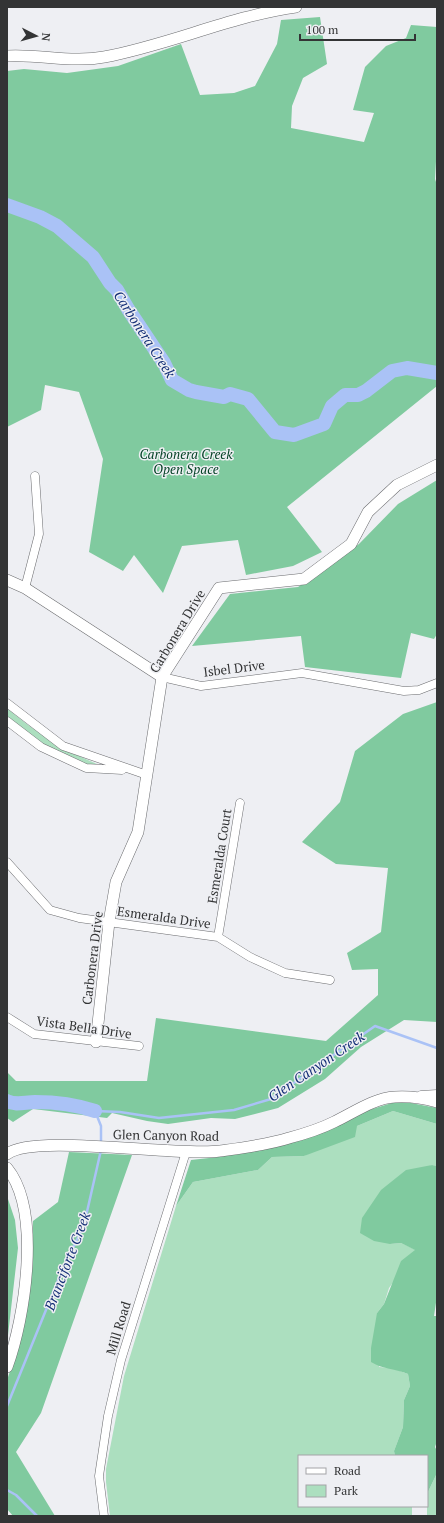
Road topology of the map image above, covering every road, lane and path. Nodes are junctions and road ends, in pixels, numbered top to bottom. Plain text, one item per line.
1 (258, 7) edge
2 (296, 7) edge
3 (277, 8) edge
4 (240, 19) junction
5 (7, 56) edge
6 (437, 465) edge
7 (35, 476) dead end
8 (7, 580) edge
9 (25, 588) junction
10 (162, 678) junction
11 (437, 683) edge
12 (7, 703) edge
13 (7, 720) edge
14 (131, 770) junction
15 (147, 775) junction
16 (240, 803) dead end
17 (7, 862) edge
18 (109, 922) junction
19 (218, 937) junction
20 (330, 980) dead end
21 (7, 1017) edge
22 (96, 1042) junction
23 (139, 1046) dead end
24 (437, 1094) edge
25 (394, 1097) junction
26 (437, 1102) edge
27 (7, 1144) edge
28 (24, 1146) junction
29 (186, 1152) junction
30 (7, 1154) edge
31 (9, 1170) edge
32 (7, 1367) edge
33 (104, 1516) edge

1 - 4 street
2 - 3 street
3 - 4 street
4 - 5 street
6 - 10 street, Carbonera Drive
7 - 9 street
8 - 9 street, Isbel Drive
9 - 10 street, Isbel Drive
10 - 11 street, Isbel Drive
10 - 15 street, Carbonera Drive
12 - 14 street
13 - 14 street
14 - 15 street
15 - 18 street, Carbonera Drive
16 - 19 street, Esmeralda Court
17 - 18 street, Esmeralda Drive
18 - 19 street, Esmeralda Drive
18 - 22 street, Carbonera Drive
19 - 20 street, Esmeralda Drive
21 - 22 street, Vista Bella Drive
22 - 23 street, Vista Bella Drive
24 - 25 street
25 - 26 street, Glen Canyon Road
25 - 29 street, Glen Canyon Road
27 - 28 street
28 - 29 street, Glen Canyon Road
28 - 30 street, Glen Canyon Road
28 - 31 street
29 - 33 street, Mill Road
31 - 32 street

